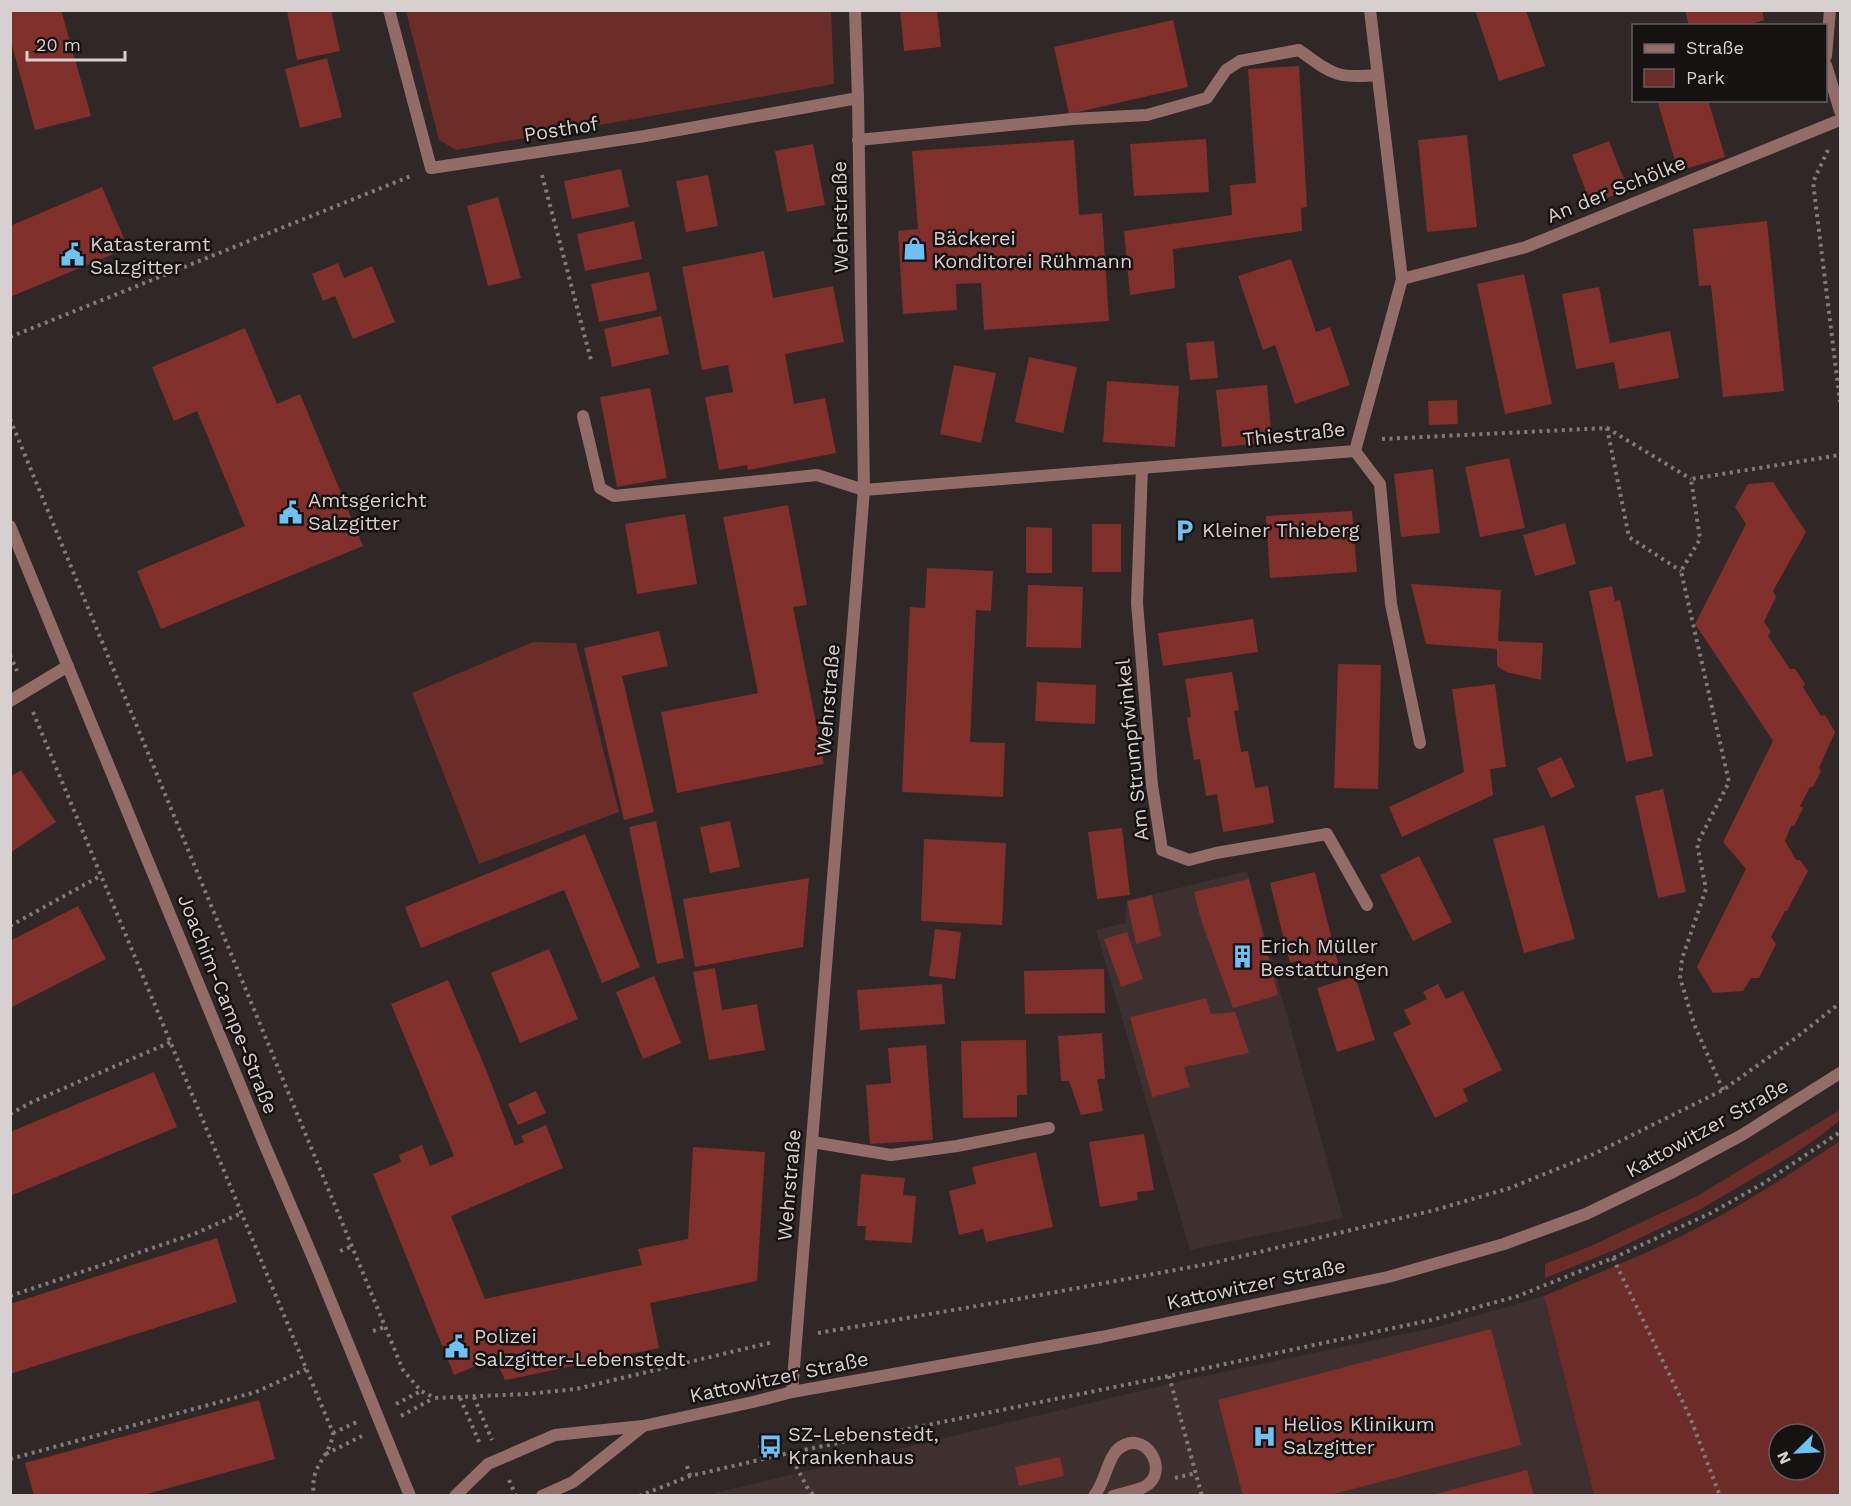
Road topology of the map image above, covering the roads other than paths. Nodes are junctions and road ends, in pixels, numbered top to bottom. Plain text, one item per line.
1 (389, 10) edge
2 (855, 10) edge
3 (1370, 10) edge
4 (1830, 10) edge
5 (1827, 44) edge
6 (1827, 68) edge
7 (1378, 75) junction
8 (858, 98) junction
9 (1840, 111) edge
10 (1840, 120) edge
11 (858, 140) junction
12 (1402, 279) junction
13 (583, 416) dead end
14 (1356, 445) junction
15 (1142, 468) junction
16 (864, 490) junction
17 (10, 526) edge
18 (68, 666) junction
19 (10, 701) edge
20 (1420, 743) dead end
21 (1367, 904) dead end
22 (1840, 1073) edge
23 (1049, 1128) dead end
24 (812, 1142) junction
25 (792, 1392) junction
26 (643, 1426) junction
27 (410, 1496) edge
28 (455, 1496) edge
29 (542, 1496) edge
30 (1094, 1496) edge
31 (1113, 1496) edge

1 - 8 street, Posthof
2 - 8 street, Wehrstraße
3 - 7 street, Thiestraße
4 - 5 street
6 - 9 street
7 - 11 street
7 - 12 street, Thiestraße
8 - 11 street, Wehrstraße
10 - 12 street, An der Schölke
11 - 16 street, Wehrstraße
12 - 14 street, Thiestraße
13 - 16 street
14 - 15 street, Thiestraße
14 - 20 street
15 - 16 street, Thiestraße
15 - 21 street, Am Strumpfwinkel
16 - 24 street, Wehrstraße
17 - 18 street, Joachim-Campe-Straße
18 - 19 street
18 - 27 street, Joachim-Campe-Straße
22 - 25 street, Kattowitzer Straße
23 - 24 street
24 - 25 street, Wehrstraße
25 - 26 street, Kattowitzer Straße
26 - 28 street, Kattowitzer Straße
26 - 29 street, Kattowitzer Straße
30 - 31 street

